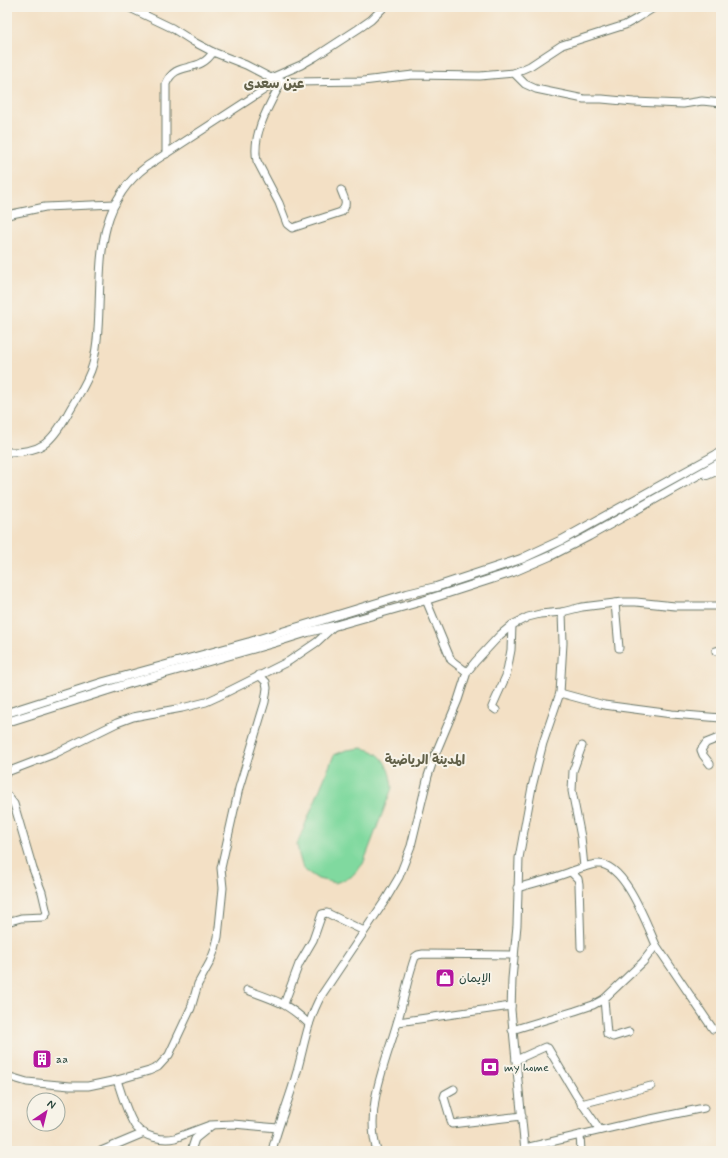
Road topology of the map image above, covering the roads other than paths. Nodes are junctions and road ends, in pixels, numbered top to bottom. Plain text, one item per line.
1 (128, 7) edge
2 (384, 7) edge
3 (655, 7) edge
4 (213, 52) junction
5 (514, 73) junction
6 (271, 78) junction
7 (282, 81) junction
8 (721, 103) edge
9 (166, 154) junction
10 (341, 190) dead end
11 (115, 204) junction
12 (7, 215) edge
13 (7, 452) edge
14 (721, 452) edge
15 (721, 462) edge
16 (721, 469) edge
17 (678, 486) junction
18 (426, 600) junction
19 (615, 603) junction
20 (721, 606) edge
21 (562, 612) junction
22 (512, 625) junction
23 (334, 626) junction
24 (619, 648) dead end
25 (467, 672) junction
26 (259, 675) junction
27 (560, 693) junction
28 (496, 710) dead end
29 (7, 713) edge
30 (721, 718) edge
31 (7, 722) edge
32 (721, 737) edge
33 (582, 746) dead end
34 (710, 764) dead end
35 (7, 772) edge
36 (7, 795) edge
37 (584, 867) junction
38 (571, 872) junction
39 (517, 888) junction
40 (7, 922) edge
41 (364, 931) junction
42 (656, 945) junction
43 (581, 947) dead end
44 (514, 955) junction
45 (247, 990) dead end
46 (604, 999) junction
47 (284, 1004) junction
48 (511, 1006) junction
49 (398, 1022) junction
50 (309, 1024) junction
51 (712, 1029) dead end
52 (512, 1030) junction
53 (629, 1032) dead end
54 (516, 1060) junction
55 (7, 1076) edge
56 (117, 1080) junction
57 (651, 1086) dead end
58 (454, 1089) dead end
59 (581, 1104) junction
60 (704, 1108) dead end
61 (522, 1116) junction
62 (212, 1124) junction
63 (278, 1128) junction
64 (600, 1130) junction
65 (144, 1133) junction
66 (580, 1135) junction
67 (525, 1150) edge
68 (101, 1151) edge
69 (191, 1151) edge
70 (272, 1151) edge
71 (376, 1151) edge
72 (581, 1151) edge

1 - 4 street
2 - 6 street
3 - 5 street
4 - 6 street
4 - 9 street
5 - 7 street
5 - 8 street
6 - 7 street
6 - 9 street
7 - 10 street
9 - 11 street
11 - 12 street
11 - 13 street
14 - 29 main road
15 - 17 main road
16 - 17 main road
17 - 18 main road
18 - 23 main road
18 - 25 street
19 - 20 street
19 - 21 street
19 - 24 street
21 - 22 street
21 - 27 street
22 - 25 street
22 - 28 street
23 - 26 street
23 - 31 main road
25 - 41 street
26 - 35 street
26 - 56 street
27 - 30 street
27 - 39 street
32 - 34 street
33 - 37 street
36 - 40 street
37 - 38 street
37 - 42 street
38 - 39 street
38 - 43 street
39 - 44 street
41 - 47 street
41 - 50 street
42 - 46 street
42 - 51 street
44 - 48 street
44 - 49 street
45 - 47 street
46 - 52 street
46 - 53 street
47 - 50 street
48 - 49 street
48 - 52 street
49 - 71 street
50 - 63 street
52 - 54 street
54 - 59 street
54 - 61 street
55 - 56 street
56 - 65 street
57 - 59 street
58 - 61 street
59 - 64 street
60 - 64 street
61 - 67 street
62 - 63 street
62 - 65 street
62 - 69 street
63 - 70 street
64 - 66 street
65 - 68 street
66 - 67 street
66 - 72 street

